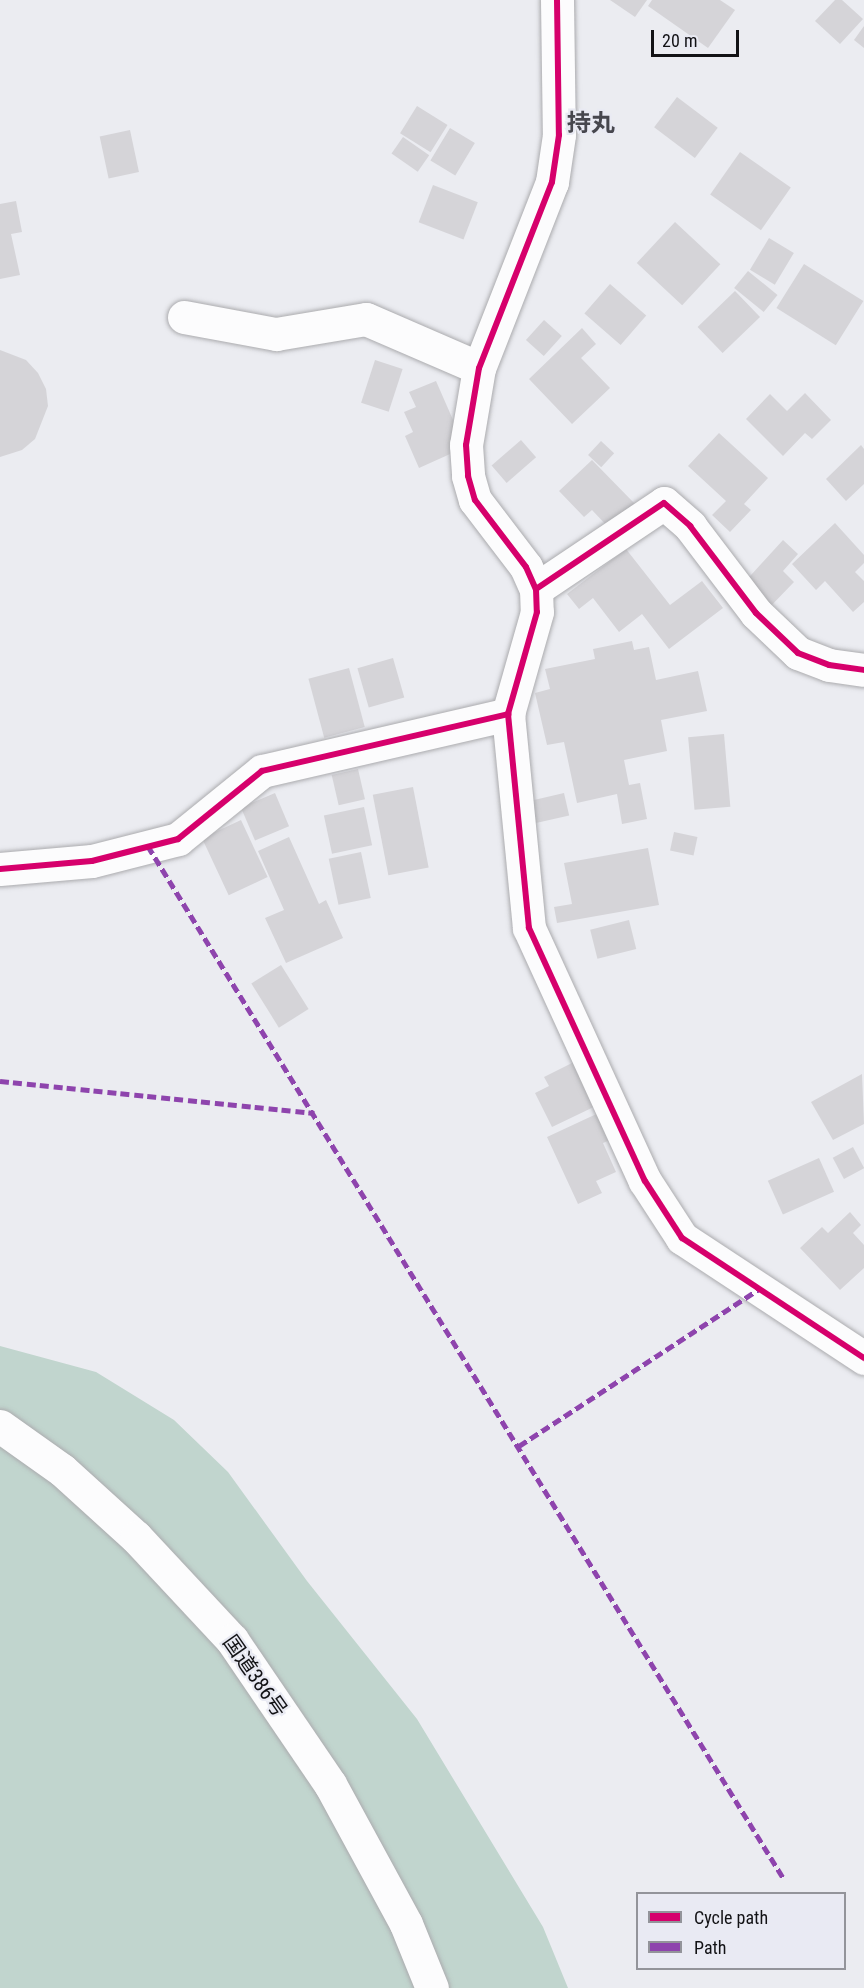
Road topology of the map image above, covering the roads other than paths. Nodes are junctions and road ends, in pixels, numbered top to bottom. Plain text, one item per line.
1 (557, 0) edge
2 (184, 317) dead end
3 (478, 368) junction
4 (536, 589) junction
5 (864, 669) edge
6 (508, 714) junction
7 (0, 869) edge
8 (864, 1358) edge
9 (0, 1426) edge
10 (432, 1988) edge

1 - 3 main road
2 - 3 main road
3 - 4 main road
4 - 5 main road
4 - 6 main road
6 - 7 main road
6 - 8 main road
9 - 10 main road, 国道386号

